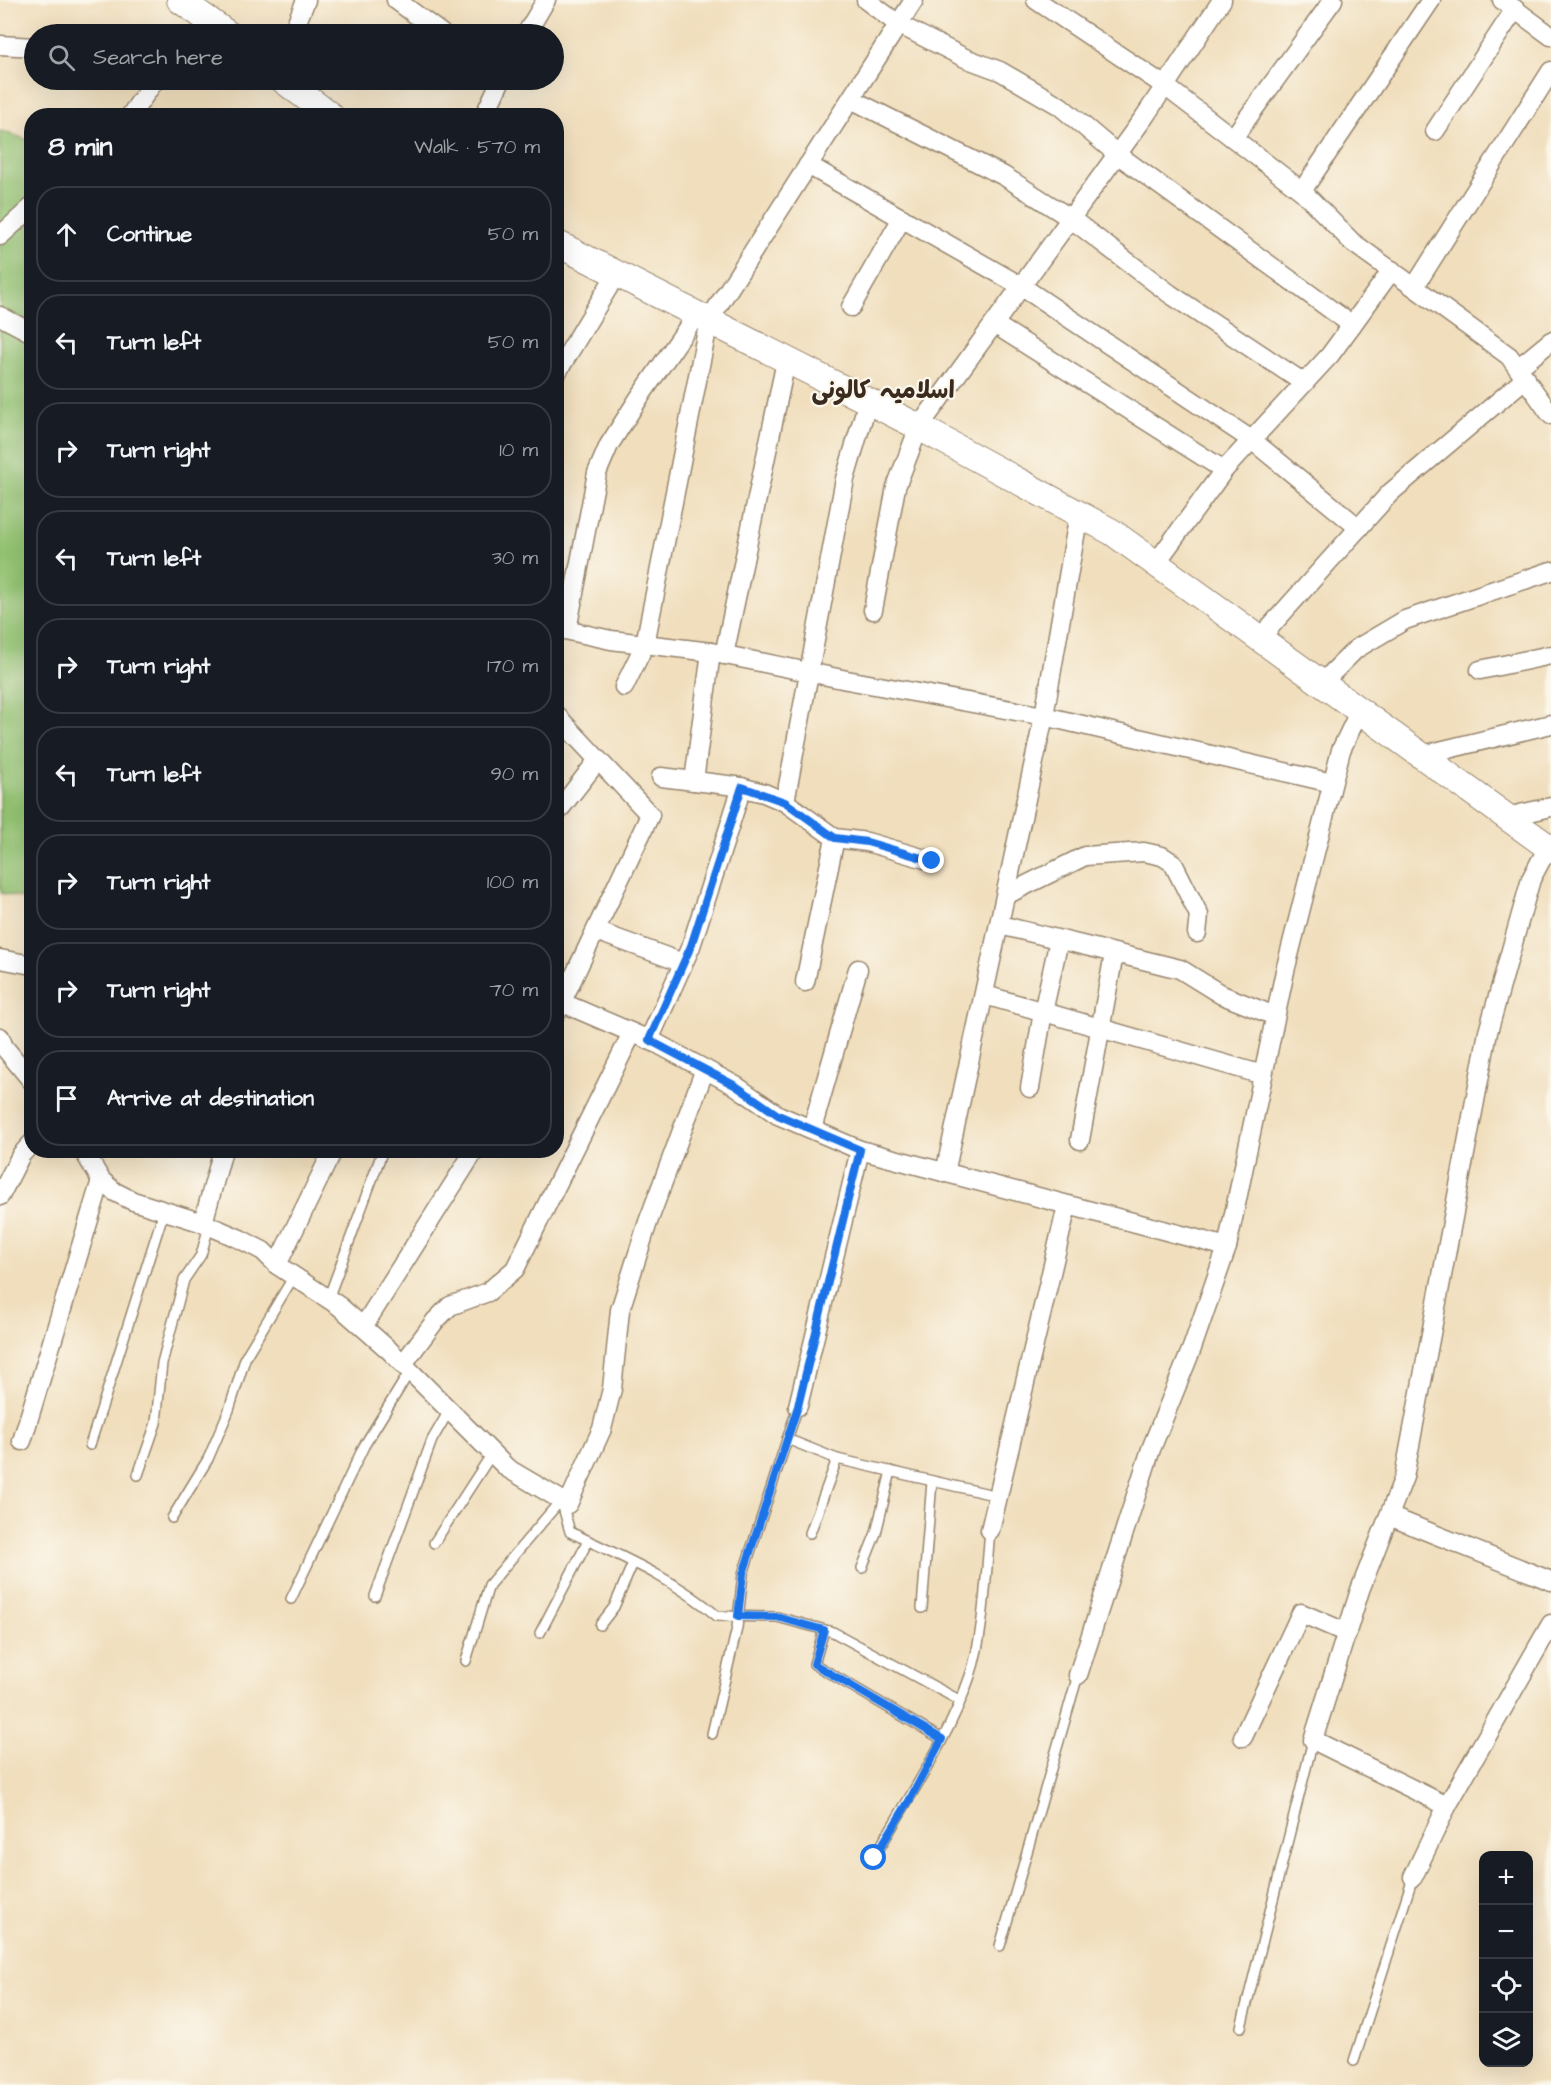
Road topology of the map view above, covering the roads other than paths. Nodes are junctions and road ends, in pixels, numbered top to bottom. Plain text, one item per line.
1 (180, 0) edge
2 (306, 0) edge
3 (396, 0) edge
4 (546, 0) edge
5 (866, 0) edge
6 (914, 0) edge
7 (1036, 0) edge
8 (1333, 0) edge
9 (1431, 0) edge
10 (1215, 3) edge
11 (1508, 5) edge
12 (208, 24) edge
13 (296, 24) edge
14 (428, 24) edge
15 (532, 24) edge
16 (898, 24) junction
17 (1551, 36) edge
18 (0, 45) edge
19 (24, 46) edge
20 (1551, 71) edge
21 (1165, 86) junction
22 (148, 90) edge
23 (296, 90) edge
24 (496, 90) edge
25 (851, 99) junction
26 (136, 108) edge
27 (320, 108) edge
28 (488, 108) edge
29 (1436, 131) dead end
30 (1233, 138) junction
31 (1117, 154) junction
32 (808, 165) junction
33 (1302, 191) junction
34 (24, 214) edge
35 (902, 218) junction
36 (1070, 218) junction
37 (0, 236) edge
38 (564, 247) edge
39 (1392, 270) junction
40 (618, 273) junction
41 (1022, 286) junction
42 (1415, 286) junction
43 (851, 307) dead end
44 (0, 316) edge
45 (703, 317) junction
46 (994, 324) junction
47 (1352, 325) junction
48 (24, 329) edge
49 (1551, 341) edge
50 (564, 361) edge
51 (786, 361) junction
52 (1522, 373) junction
53 (1304, 383) junction
54 (868, 401) junction
55 (1551, 415) edge
56 (919, 427) junction
57 (1253, 441) junction
58 (1224, 470) junction
59 (1079, 513) junction
60 (1359, 528) junction
61 (1156, 563) junction
62 (1551, 571) edge
63 (873, 610) dead end
64 (564, 620) edge
65 (564, 629) edge
66 (1260, 638) junction
67 (645, 644) junction
68 (717, 653) junction
69 (1551, 655) edge
70 (1480, 670) dead end
71 (811, 673) junction
72 (1322, 683) junction
73 (624, 687) dead end
74 (1360, 710) junction
75 (1044, 716) junction
76 (564, 724) edge
77 (1551, 724) edge
78 (1422, 755) junction
79 (598, 760) junction
80 (661, 777) dead end
81 (694, 781) junction
82 (1332, 783) junction
83 (742, 787) junction
84 (785, 802) junction
85 (564, 804) edge
86 (1551, 807) edge
87 (1508, 817) junction
88 (835, 838) junction
89 (1550, 848) edge
90 (932, 861) dead end
91 (1006, 895) junction
92 (1000, 925) junction
93 (596, 931) junction
94 (1197, 933) dead end
95 (1059, 940) junction
96 (1114, 954) junction
97 (0, 959) edge
98 (683, 963) junction
99 (24, 964) edge
100 (858, 969) dead end
101 (804, 982) dead end
102 (985, 995) junction
103 (564, 999) edge
104 (564, 1009) edge
105 (1043, 1012) junction
106 (1275, 1016) junction
107 (1101, 1028) junction
108 (632, 1033) junction
109 (649, 1040) junction
110 (1, 1045) edge
111 (705, 1070) junction
112 (24, 1071) edge
113 (1263, 1075) junction
114 (1030, 1088) dead end
115 (812, 1129) junction
116 (1080, 1140) dead end
117 (860, 1150) junction
118 (24, 1152) edge
119 (88, 1158) edge
120 (221, 1158) edge
121 (329, 1158) edge
122 (380, 1158) edge
123 (470, 1158) edge
124 (945, 1173) junction
125 (101, 1180) junction
126 (0, 1196) edge
127 (1067, 1206) junction
128 (164, 1211) junction
129 (206, 1224) junction
130 (1227, 1247) junction
131 (277, 1265) junction
132 (294, 1276) junction
133 (328, 1299) junction
134 (363, 1327) junction
135 (407, 1368) junction
136 (798, 1406) joint
137 (450, 1409) junction
138 (787, 1439) junction
139 (22, 1441) dead end
140 (90, 1444) dead end
141 (493, 1452) junction
142 (837, 1459) junction
143 (891, 1471) junction
144 (138, 1475) dead end
145 (932, 1481) junction
146 (998, 1496) junction
147 (561, 1500) junction
148 (1389, 1516) junction
149 (172, 1518) dead end
150 (990, 1530) joint
151 (810, 1533) dead end
152 (588, 1540) junction
153 (434, 1542) dead end
154 (633, 1563) junction
155 (862, 1568) dead end
156 (1551, 1581) edge
157 (375, 1596) dead end
158 (291, 1599) dead end
159 (922, 1608) dead end
160 (738, 1616) junction
161 (1551, 1624) edge
162 (600, 1625) dead end
163 (824, 1630) junction
164 (540, 1633) dead end
165 (1347, 1634) junction
166 (466, 1661) dead end
167 (1078, 1675) joint
168 (959, 1700) junction
169 (712, 1734) dead end
170 (1243, 1737) dead end
171 (942, 1739) junction
172 (1313, 1740) junction
173 (1447, 1806) junction
174 (874, 1858) dead end
175 (1413, 1877) joint
176 (1000, 1946) dead end
177 (1242, 2027) dead end
178 (1354, 2061) dead end

1 - 12 street
2 - 13 street
3 - 14 street
4 - 15 street
5 - 16 street
6 - 16 street
7 - 21 street
8 - 30 street
9 - 33 street
10 - 21 street
11 - 17 street
11 - 29 street
16 - 25 street
16 - 31 street
18 - 19 street
20 - 42 street
21 - 30 street
21 - 31 street
22 - 26 street
23 - 27 street
24 - 28 street
25 - 32 street
25 - 36 street
30 - 33 street
31 - 36 street
31 - 47 street
32 - 35 street
32 - 45 street
33 - 39 street
34 - 37 street
35 - 41 street
35 - 43 street
36 - 41 street
36 - 53 street
38 - 40 street
39 - 42 street
39 - 47 street
40 - 45 street
40 - 50 street
41 - 46 street
41 - 57 street
42 - 52 street
44 - 48 street
45 - 51 street
45 - 64 street
45 - 67 street
46 - 56 street
46 - 58 street
47 - 53 street
49 - 52 street
51 - 54 street
51 - 68 street
52 - 55 street
52 - 60 street
53 - 57 street
54 - 56 street
54 - 71 street
56 - 59 street
56 - 63 street
57 - 58 street
57 - 60 street
58 - 61 street
59 - 61 street
59 - 75 street
60 - 66 street
61 - 66 street
62 - 72 street
65 - 67 street
66 - 72 street
67 - 68 street
67 - 73 street
68 - 71 street
68 - 81 street
69 - 70 street
71 - 75 street
71 - 84 street
72 - 74 street
74 - 78 street
74 - 82 street
75 - 82 street
75 - 91 street
76 - 79 street
77 - 78 street
78 - 87 street
79 - 85 street
79 - 93 street
80 - 81 street
81 - 83 street
82 - 106 street
83 - 84 street
83 - 98 street
84 - 88 street
86 - 87 street
87 - 89 street
88 - 90 street
88 - 101 street
89 - 148 street
91 - 92 street
91 - 94 street
92 - 95 street
92 - 102 street
93 - 98 street
93 - 103 street
95 - 96 street
95 - 105 street
96 - 106 street
96 - 107 street
97 - 99 street
98 - 109 street
100 - 115 street
102 - 105 street
102 - 124 street
104 - 108 street
105 - 107 street
105 - 114 street
106 - 113 street
107 - 113 street
107 - 116 street
108 - 109 street
108 - 135 street
109 - 111 street
110 - 112 street
111 - 115 street
111 - 147 street
113 - 130 street
115 - 117 street
117 - 124 street
117 - 136 street
118 - 126 street
119 - 125 street
120 - 129 street
121 - 131 street
122 - 133 lane
123 - 134 street
124 - 127 street
125 - 128 street
125 - 139 street
127 - 130 street
127 - 146 street
128 - 129 street
128 - 140 lane
129 - 131 street
129 - 144 lane
130 - 167 street
131 - 132 street
132 - 133 street
132 - 149 lane
133 - 134 street
134 - 135 street
135 - 137 street
135 - 158 lane
136 - 138 lane
137 - 141 street
137 - 157 lane
138 - 142 lane
138 - 160 lane
141 - 147 street
141 - 153 lane
142 - 143 lane
142 - 151 lane
143 - 145 lane
143 - 155 lane
145 - 146 lane
145 - 159 lane
146 - 150 street
147 - 152 lane
147 - 166 lane
148 - 156 street
148 - 165 street
150 - 168 lane
152 - 154 lane
152 - 164 lane
154 - 160 lane
154 - 162 lane
160 - 163 lane
160 - 169 lane
161 - 173 street
163 - 168 lane
163 - 171 lane
165 - 170 street
165 - 172 street
167 - 176 lane
168 - 171 lane
171 - 174 lane
172 - 173 street
172 - 177 lane
173 - 175 street
175 - 178 lane

